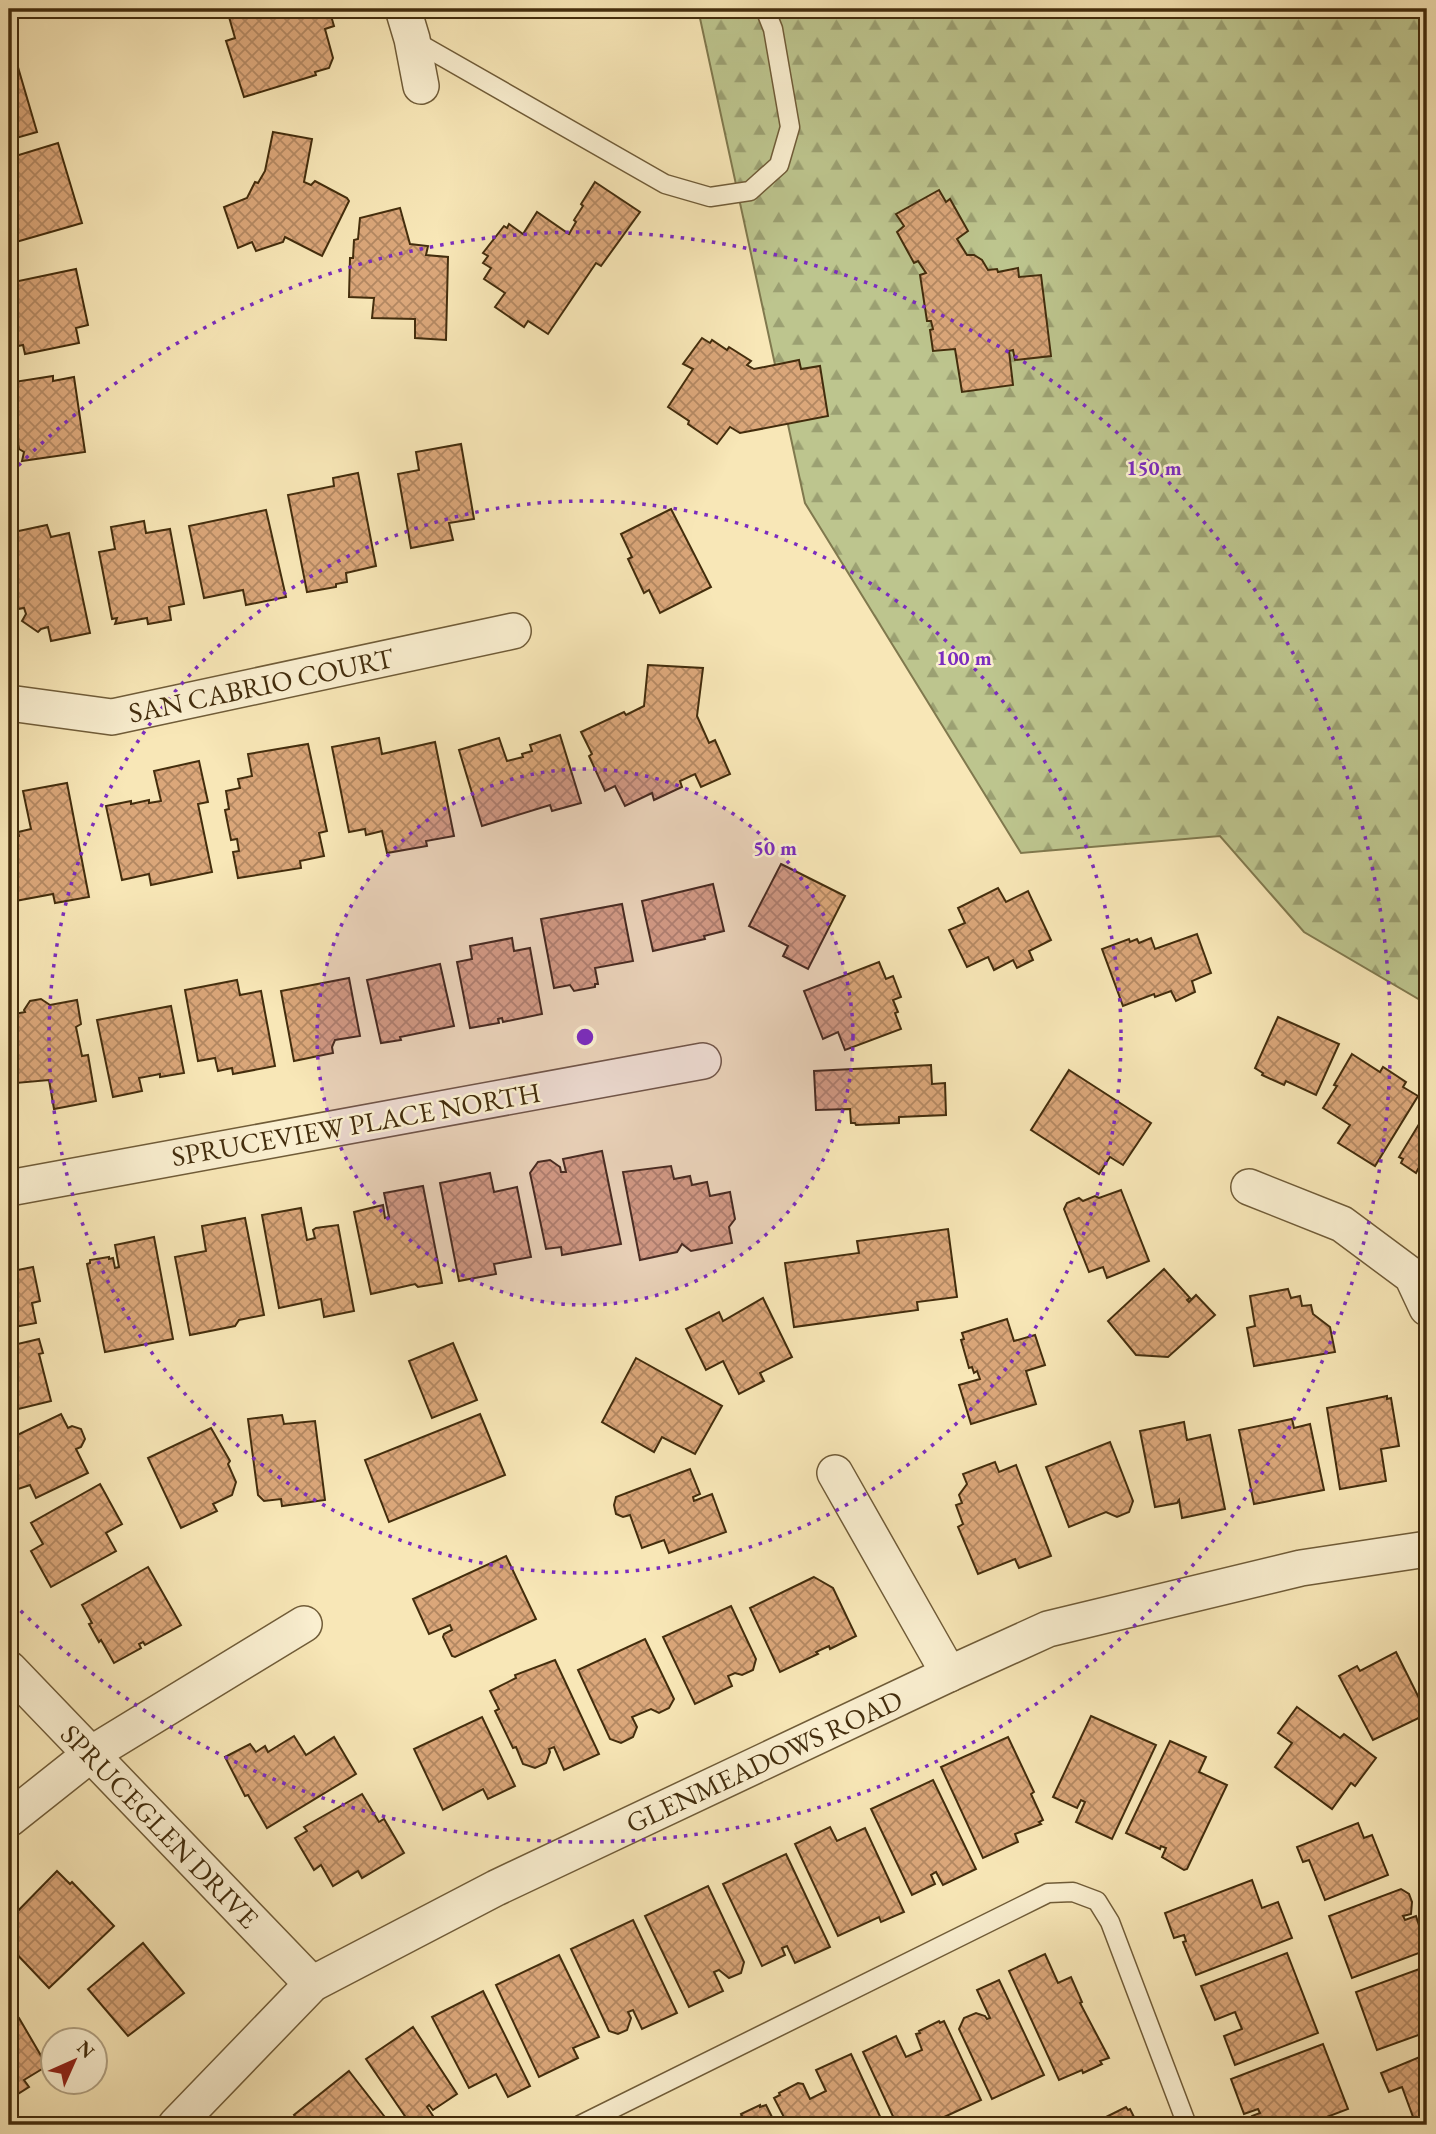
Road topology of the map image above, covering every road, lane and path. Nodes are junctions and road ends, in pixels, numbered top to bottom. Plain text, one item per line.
1 (765, 9) edge
2 (408, 24) edge
3 (421, 86) dead end
4 (513, 631) dead end
5 (9, 703) edge
6 (703, 1061) dead end
7 (1249, 1187) dead end
8 (9, 1188) edge
9 (1427, 1308) edge
10 (835, 1473) dead end
11 (1427, 1549) edge
12 (304, 1624) dead end
13 (9, 1668) edge
14 (949, 1674) junction
15 (91, 1755) junction
16 (9, 1819) edge
17 (312, 1984) junction
18 (176, 2125) edge
19 (580, 2125) edge
20 (1186, 2125) edge

1 - 2 lane
2 - 3 street
4 - 5 street, SAN CABRIO COURT
6 - 8 street, SPRUCEVIEW PLACE NORTH
7 - 9 street
10 - 14 street
11 - 14 street, GLENMEADOWS ROAD
12 - 15 street
13 - 15 street, SPRUCEGLEN DRIVE
14 - 17 street, GLENMEADOWS ROAD
15 - 16 street
15 - 17 street, SPRUCEGLEN DRIVE
17 - 18 street, GLENMEADOWS ROAD
19 - 20 lane

